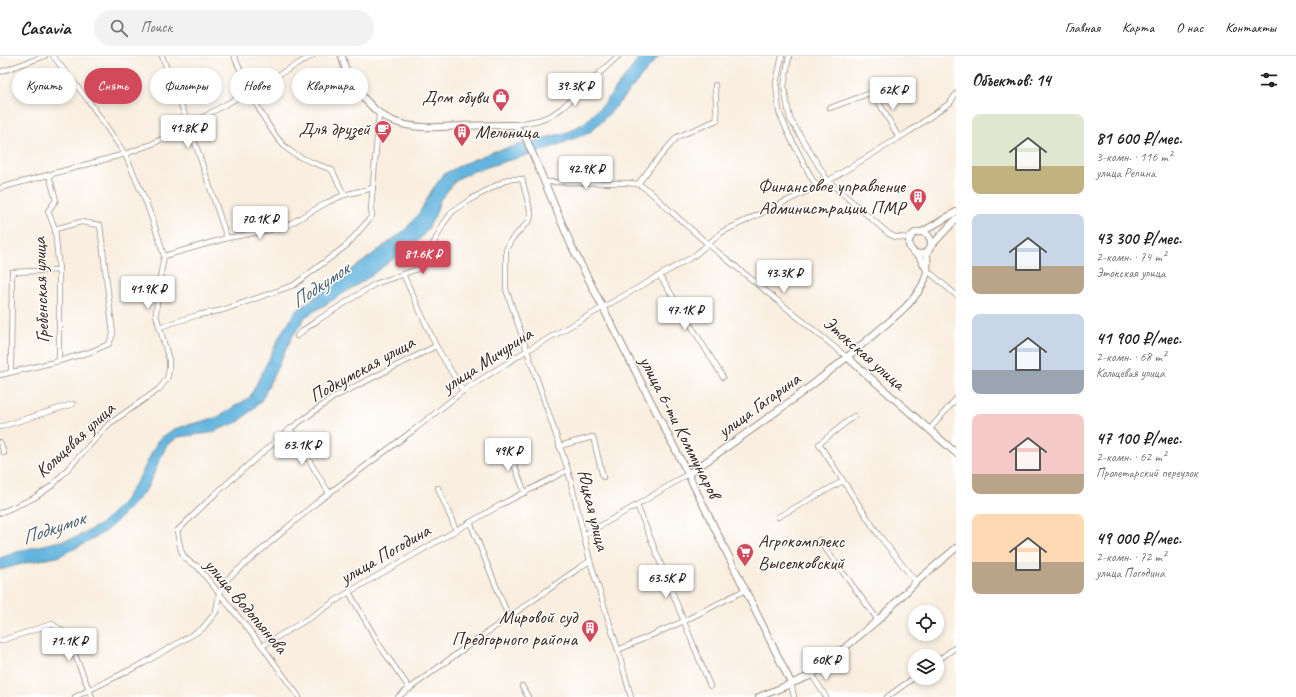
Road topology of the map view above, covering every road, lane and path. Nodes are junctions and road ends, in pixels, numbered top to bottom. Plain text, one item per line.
1 (45, 56) edge
2 (53, 56) edge
3 (162, 56) edge
4 (234, 56) edge
5 (312, 56) edge
6 (342, 56) edge
7 (618, 56) edge
8 (782, 56) edge
9 (788, 56) edge
10 (304, 58) edge
11 (239, 68) edge
12 (284, 70) edge
13 (0, 72) edge
14 (896, 81) dead end
15 (715, 85) dead end
16 (873, 92) junction
17 (956, 94) edge
18 (230, 102) edge
19 (258, 104) edge
20 (830, 108) dead end
21 (379, 114) junction
22 (189, 125) junction
23 (514, 125) junction
24 (899, 138) junction
25 (124, 154) junction
26 (49, 175) junction
27 (828, 181) junction
28 (544, 182) junction
29 (638, 184) junction
30 (818, 187) junction
31 (0, 188) edge
32 (373, 188) junction
33 (344, 195) junction
34 (956, 212) edge
35 (956, 219) edge
36 (55, 229) junction
37 (922, 232) junction
38 (227, 238) junction
39 (910, 238) junction
40 (708, 244) junction
41 (929, 249) junction
42 (918, 254) junction
43 (164, 256) junction
44 (59, 270) junction
45 (928, 271) junction
46 (403, 274) junction
47 (660, 276) junction
48 (956, 295) edge
49 (602, 308) junction
50 (159, 327) junction
51 (297, 336) dead end
52 (436, 346) junction
53 (526, 351) junction
54 (848, 358) junction
55 (59, 361) junction
56 (11, 372) junction
57 (0, 375) edge
58 (723, 377) dead end
59 (463, 391) junction
60 (956, 399) edge
61 (73, 404) dead end
62 (854, 416) dead end
63 (0, 427) edge
64 (290, 429) junction
65 (929, 430) junction
66 (0, 442) edge
67 (507, 446) dead end
68 (560, 446) junction
69 (4, 453) dead end
70 (956, 453) edge
71 (568, 470) junction
72 (688, 474) junction
73 (603, 477) dead end
74 (843, 481) junction
75 (438, 488) dead end
76 (329, 493) junction
77 (525, 493) junction
78 (637, 505) junction
79 (0, 513) edge
80 (778, 517) dead end
81 (470, 522) junction
82 (456, 530) junction
83 (177, 531) joint
84 (584, 535) junction
85 (819, 540) dead end
86 (956, 548) edge
87 (590, 562) junction
88 (916, 582) junction
89 (745, 590) junction
90 (348, 592) junction
91 (219, 594) junction
92 (509, 618) junction
93 (878, 620) junction
94 (684, 621) junction
95 (0, 641) edge
96 (262, 646) junction
97 (956, 647) edge
98 (618, 650) junction
99 (944, 656) edge
100 (812, 675) junction
101 (908, 681) edge
102 (791, 683) junction
103 (522, 686) dead end
104 (710, 686) dead end
105 (410, 689) junction
106 (90, 690) junction
107 (75, 697) edge
108 (92, 697) edge
109 (299, 697) edge
110 (398, 697) edge
111 (528, 697) edge
112 (631, 697) edge
113 (759, 697) edge
114 (794, 697) edge
115 (826, 697) edge
116 (887, 697) edge

1 - 13 street
2 - 25 street, Кольцевая улица
3 - 22 street
4 - 11 street
5 - 10 street
6 - 21 main road
7 - 23 street
8 - 30 street
9 - 27 street
10 - 12 street
14 - 16 street
15 - 29 street
16 - 20 street
16 - 24 street
17 - 24 street, улица Мичурина
18 - 22 street
19 - 33 street
21 - 23 main road
21 - 32 street
22 - 25 street
22 - 38 street
23 - 28 main road, улица 6-ти Коммунаров
24 - 27 street, улица Мичурина
25 - 26 street
25 - 43 street, Кольцевая улица
26 - 31 street
26 - 36 street, Гребенская улица
27 - 30 street, улица Мичурина
27 - 39 street
28 - 29 street
28 - 49 main road, улица 6-ти Коммунаров
29 - 40 street, Этокская улица
30 - 40 street, улица Мичурина
32 - 33 street
32 - 50 street
33 - 38 street
34 - 37 main road
35 - 41 main road
36 - 44 street, Гребенская улица
36 - 55 street
37 - 39 main road
37 - 41 main road, улица Гагарина
38 - 43 street
39 - 42 main road
40 - 47 street, улица Мичурина
40 - 54 street, Этокская улица
41 - 42 main road
41 - 45 main road, улица Гагарина
42 - 45 main road
43 - 50 street, Кольцевая улица
44 - 55 street, Гребенская улица
44 - 56 street
45 - 48 street
45 - 54 main road, улица Гагарина
46 - 51 street
46 - 52 street
46 - 53 street, Юцкая улица
47 - 49 street, улица Мичурина
47 - 58 street
49 - 53 street, улица Мичурина
49 - 72 main road, улица 6-ти Коммунаров
50 - 79 street, Кольцевая улица
52 - 59 street
52 - 64 street, Подкумская улица
53 - 59 street, улица Мичурина
53 - 68 street, Юцкая улица
54 - 65 main road, Этокская улица
54 - 72 main road, улица Гагарина
55 - 56 street
56 - 57 street
59 - 76 street, улица Мичурина
60 - 65 street
61 - 63 street
62 - 74 street
64 - 76 street
64 - 83 street, Подкумская улица
65 - 70 main road, Этокская улица
66 - 69 street
67 - 77 street
68 - 71 street, Юцкая улица
68 - 73 street, Юцкая улица
71 - 77 street, улица Погодина
71 - 84 street, Юцкая улица
72 - 78 street, улица Гагарина
72 - 89 main road, улица 6-ти Коммунаров
74 - 80 street
74 - 88 street
75 - 82 street
76 - 91 street, улица Мичурина
77 - 81 street, улица Погодина
78 - 84 street, улица Гагарина
78 - 94 street
81 - 82 street, улица Погодина
81 - 92 street
82 - 90 street, улица Погодина
83 - 91 street, улица Водопьянова
84 - 87 street, Юцкая улица
85 - 93 street
86 - 88 main road
87 - 92 street
87 - 98 street, Юцкая улица
88 - 93 main road
89 - 94 street
89 - 102 main road, улица 6-ти Коммунаров
90 - 96 street, улица Погодина
90 - 105 street
91 - 96 street, улица Водопьянова
91 - 106 street, улица Мичурина
92 - 105 street
93 - 100 main road
94 - 98 street
94 - 104 street
95 - 106 street
96 - 109 street, улица Водопьянова
97 - 99 street
98 - 112 street, Юцкая улица
100 - 102 main road
100 - 115 street
101 - 116 street
102 - 113 main road
102 - 114 street, улица 6-ти Коммунаров
103 - 111 street
105 - 110 street
106 - 107 street, улица Мичурина
106 - 108 street

